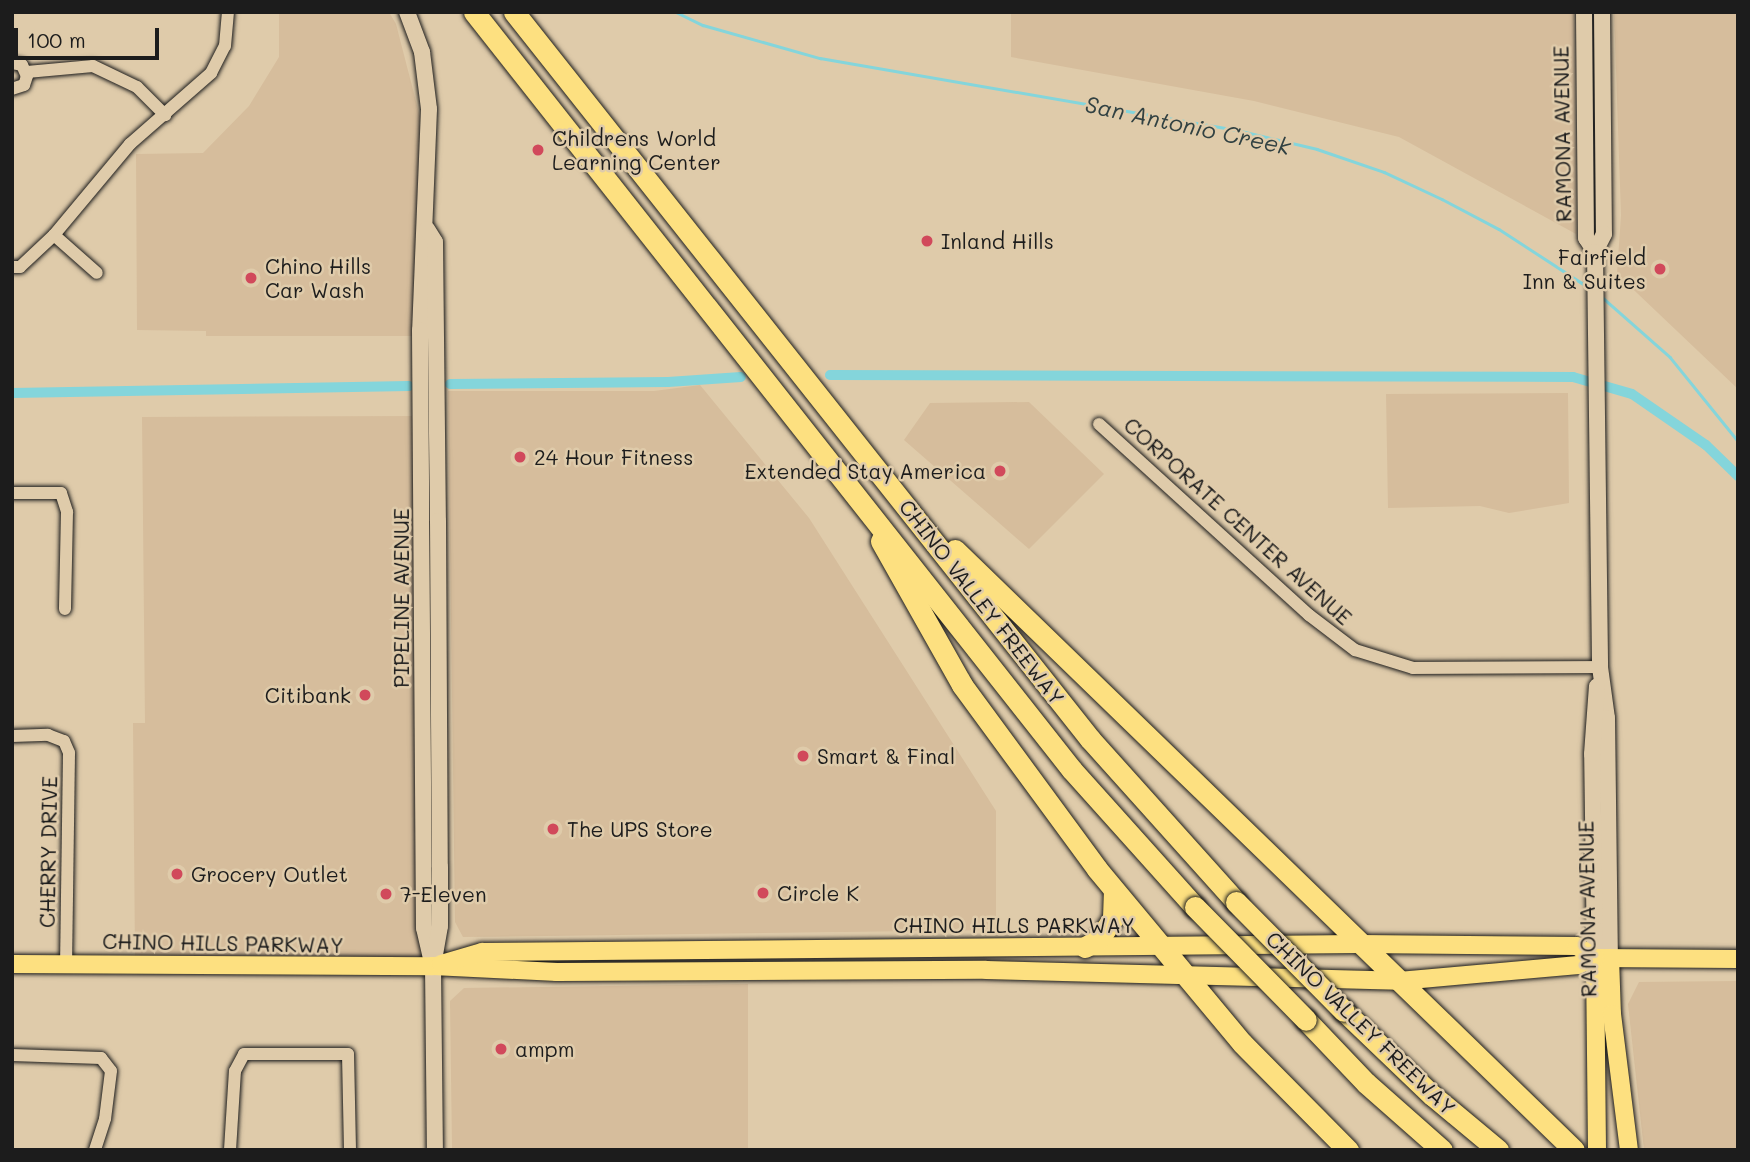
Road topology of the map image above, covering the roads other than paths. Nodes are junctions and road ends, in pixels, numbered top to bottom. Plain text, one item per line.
1 (228, 12) edge
2 (407, 12) edge
3 (514, 12) edge
4 (1584, 12) edge
5 (1602, 12) edge
6 (479, 19) edge
7 (12, 63) edge
8 (27, 72) junction
9 (1584, 88) junction
10 (12, 89) edge
11 (1603, 89) junction
12 (165, 115) junction
13 (54, 235) junction
14 (1595, 252) junction
15 (12, 267) edge
16 (97, 273) dead end
17 (1099, 424) dead end
18 (845, 479) junction
19 (12, 493) edge
20 (896, 493) junction
21 (65, 609) dead end
22 (1600, 667) junction
23 (12, 736) edge
24 (1114, 891) junction
25 (1359, 944) junction
26 (1085, 947) junction
27 (1158, 947) junction
28 (1603, 958) junction
29 (1738, 959) edge
30 (12, 964) edge
31 (66, 964) junction
32 (433, 967) junction
33 (1188, 977) junction
34 (1399, 981) junction
35 (12, 1055) edge
36 (95, 1150) edge
37 (230, 1150) edge
38 (350, 1150) edge
39 (435, 1150) edge
40 (1348, 1150) edge
41 (1442, 1150) edge
42 (1498, 1150) edge
43 (1574, 1150) edge
44 (1597, 1150) edge
45 (1629, 1150) edge

1 - 12 street
2 - 32 main road, PIPELINE AVENUE
3 - 20 highway, CHINO VALLEY FREEWAY
4 - 9 main road, RAMONA AVENUE
5 - 11 main road, RAMONA AVENUE
6 - 18 highway, CHINO VALLEY FREEWAY
7 - 8 street
8 - 10 street
8 - 12 street
9 - 11 main road
9 - 14 main road, RAMONA AVENUE
11 - 14 main road, RAMONA AVENUE
12 - 13 street
13 - 15 street
13 - 16 street
14 - 22 main road, RAMONA AVENUE
17 - 22 street, CORPORATE CENTER AVENUE
18 - 24 highway
18 - 41 highway, CHINO VALLEY FREEWAY, bridge
19 - 21 street
20 - 25 highway
20 - 42 highway, CHINO VALLEY FREEWAY, bridge
22 - 28 main road, RAMONA AVENUE
23 - 31 street, CHERRY DRIVE
24 - 26 highway
24 - 27 highway
25 - 27 main road, CHINO HILLS PARKWAY
25 - 28 main road, CHINO HILLS PARKWAY
25 - 34 highway
26 - 27 main road, CHINO HILLS PARKWAY
26 - 32 main road, CHINO HILLS PARKWAY
27 - 33 highway
28 - 29 main road, CHINO HILLS PARKWAY
28 - 34 main road, CHINO HILLS PARKWAY
28 - 44 main road, RAMONA AVENUE
28 - 45 main road, RAMONA AVENUE
30 - 31 main road, CHINO HILLS PARKWAY
31 - 32 main road, CHINO HILLS PARKWAY
32 - 33 main road, CHINO HILLS PARKWAY
32 - 39 main road, PIPELINE AVENUE
33 - 34 main road, CHINO HILLS PARKWAY
33 - 40 highway
34 - 43 highway
35 - 36 street
37 - 38 street

